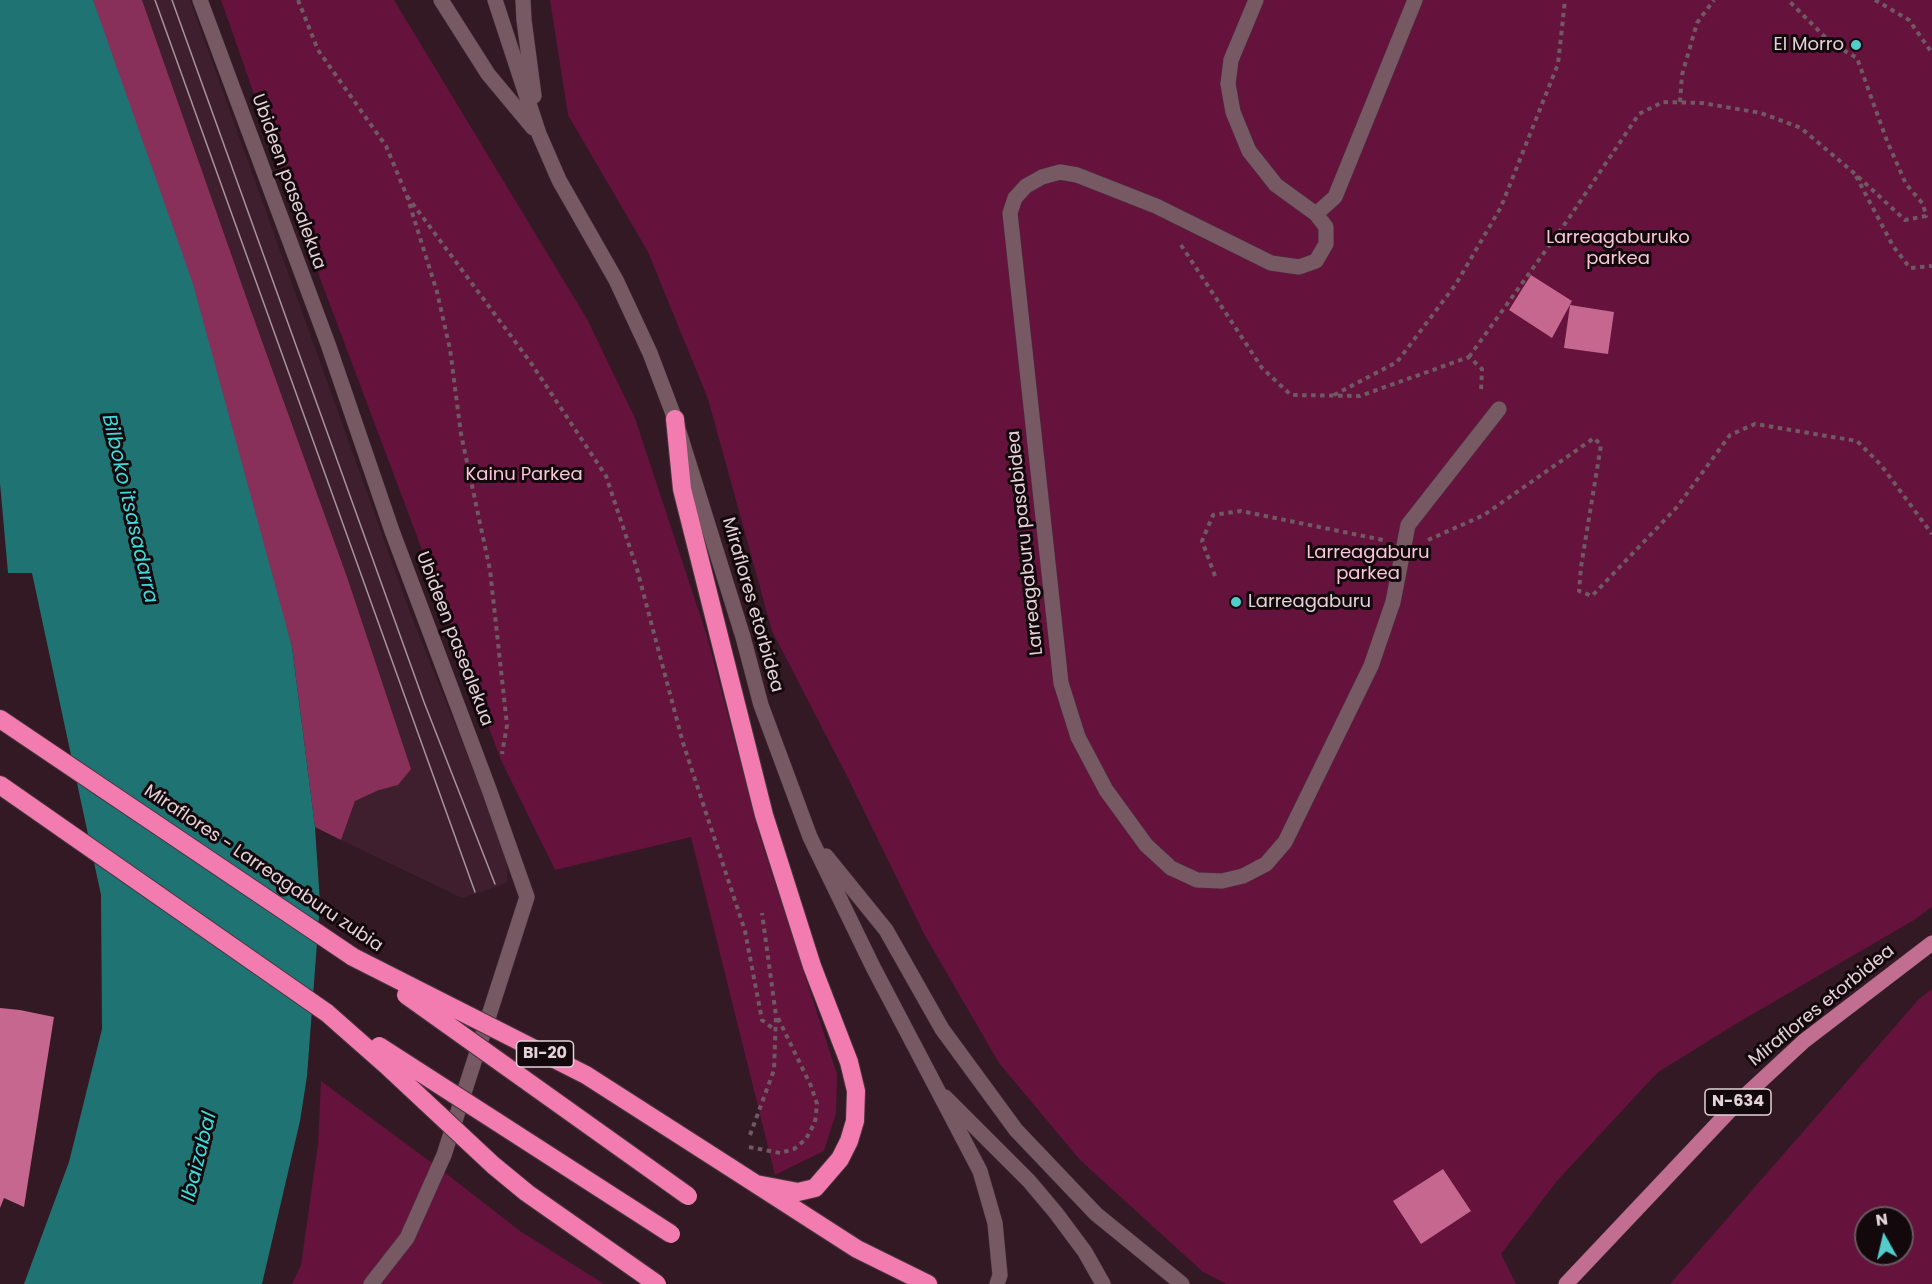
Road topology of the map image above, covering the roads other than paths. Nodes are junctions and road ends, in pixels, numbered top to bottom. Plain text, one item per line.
1 (200, 0) edge
2 (441, 0) edge
3 (495, 0) edge
4 (523, 0) edge
5 (1256, 0) edge
6 (1415, 0) edge
7 (539, 134) junction
8 (1316, 214) junction
9 (1499, 409) dead end
10 (675, 419) junction
11 (0, 719) edge
12 (0, 785) edge
13 (810, 837) junction
14 (1932, 943) edge
15 (353, 957) junction
16 (327, 1013) junction
17 (934, 1085) junction
18 (756, 1184) junction
19 (688, 1196) dead end
20 (671, 1234) dead end
21 (371, 1284) edge
22 (657, 1284) edge
23 (928, 1284) edge
24 (998, 1284) edge
25 (1103, 1284) edge
26 (1182, 1284) edge
27 (1566, 1284) edge

1 - 21 street, Ubideen pasealekua
2 - 7 street, Miraflores etorbidea
3 - 7 street, Miraflores etorbidea
4 - 7 street, Miraflores etorbidea
5 - 8 street
6 - 8 street
7 - 10 street, Miraflores etorbidea
8 - 9 street, Larreagaburu pasabidea
10 - 13 street, Miraflores etorbidea
10 - 18 highway
11 - 15 highway, Miraflores - Larreagaburu zubia / BI-20
12 - 16 highway
13 - 17 street, Miraflores etorbidea
13 - 26 street
14 - 27 main road, Miraflores etorbidea / N-634
15 - 18 highway, Miraflores - Larreagaburu zubia / BI-20, bridge
15 - 19 highway, bridge
16 - 20 highway, bridge
16 - 22 highway, bridge
17 - 24 street, Miraflores etorbidea
17 - 25 street, Miraflores etorbidea
18 - 23 highway, BI-20

